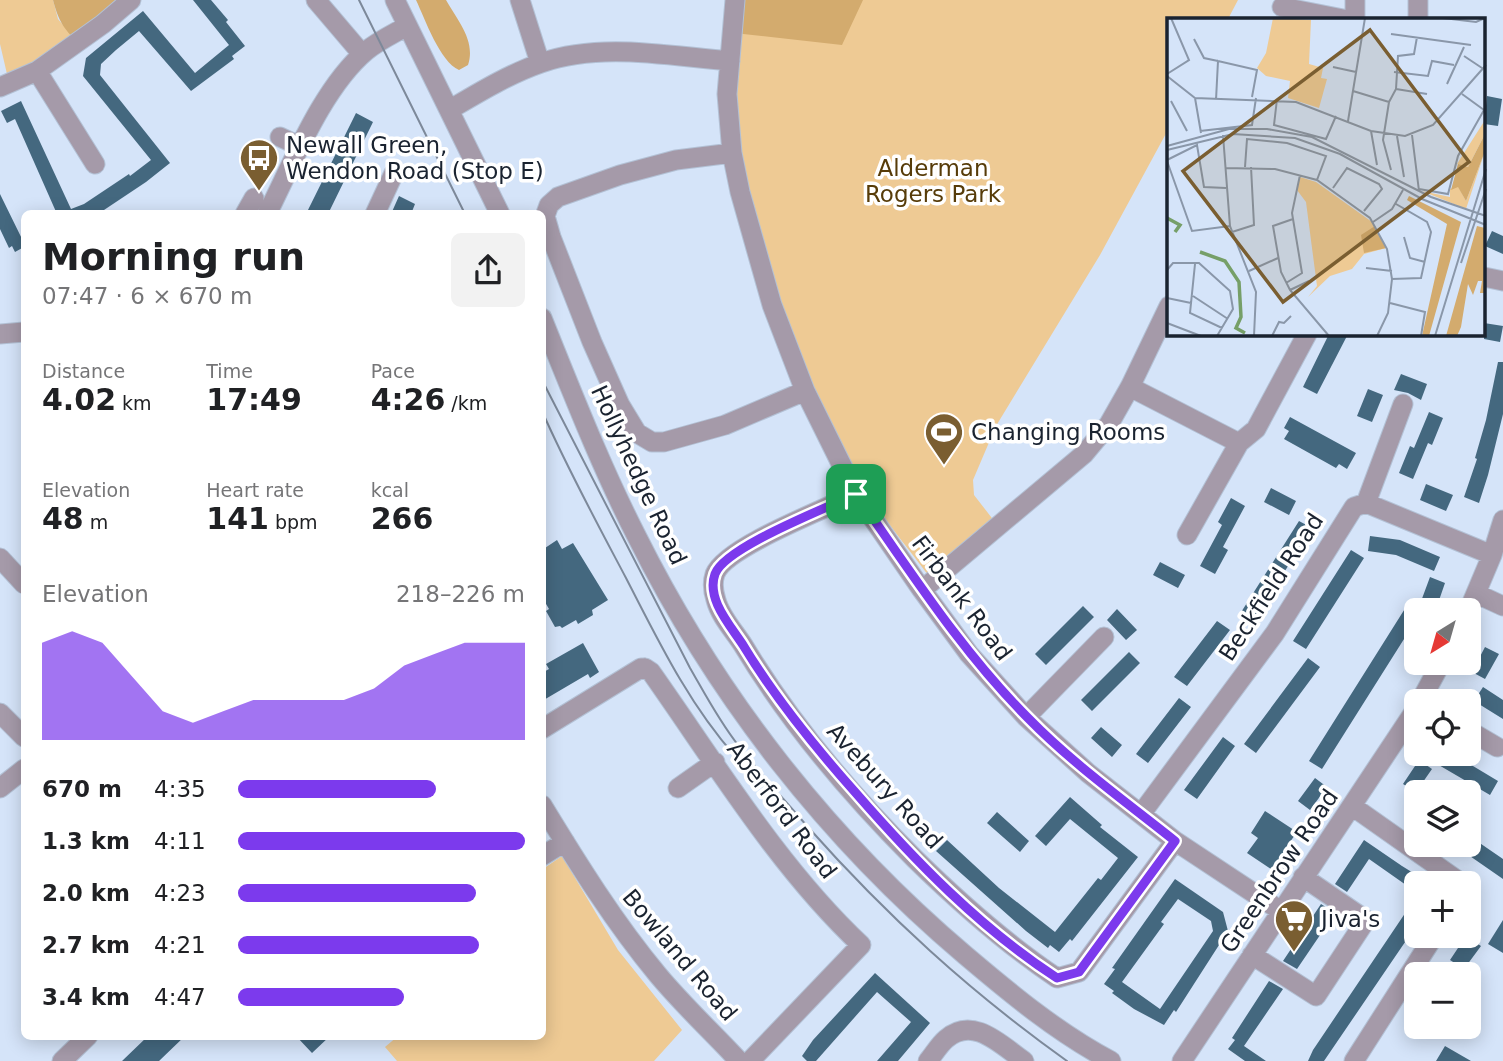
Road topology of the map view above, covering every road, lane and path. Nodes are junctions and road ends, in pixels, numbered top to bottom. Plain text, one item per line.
1 (131, 0) edge
2 (316, 0) edge
3 (395, 0) edge
4 (520, 0) edge
5 (735, 0) edge
6 (1355, 0) edge
7 (1418, 0) edge
8 (1281, 9) edge
9 (1337, 18) edge
10 (1355, 18) edge
11 (1419, 18) edge
12 (408, 26) junction
13 (362, 54) junction
14 (730, 61) junction
15 (540, 63) junction
16 (37, 71) junction
17 (0, 88) edge
18 (449, 110) junction
19 (280, 137) dead end
20 (301, 147) junction
21 (733, 153) junction
22 (95, 164) dead end
23 (394, 173) dead end
24 (269, 210) edge
25 (377, 210) edge
26 (498, 210) edge
27 (546, 213) edge
28 (546, 220) edge
29 (1167, 310) edge
30 (546, 327) edge
31 (1, 331) edge
32 (21, 332) edge
33 (1306, 336) edge
34 (1130, 387) junction
35 (805, 391) junction
36 (1403, 404) dead end
37 (1239, 443) junction
38 (856, 494) junction
39 (1366, 503) junction
40 (1503, 520) edge
41 (1186, 535) dead end
42 (1492, 555) junction
43 (0, 558) edge
44 (21, 574) edge
45 (922, 590) junction
46 (1475, 598) edge
47 (1481, 604) edge
48 (1503, 606) edge
49 (1104, 637) dead end
50 (0, 713) edge
51 (1026, 717) junction
52 (546, 727) edge
53 (1404, 727) edge
54 (21, 734) edge
55 (1481, 738) edge
56 (1497, 747) dead end
57 (715, 762) junction
58 (21, 771) edge
59 (0, 788) edge
60 (678, 788) dead end
61 (1352, 806) junction
62 (546, 811) edge
63 (1141, 814) junction
64 (1175, 841) junction
65 (565, 842) junction
66 (546, 854) edge
67 (1446, 871) edge
68 (1303, 877) junction
69 (1281, 911) junction
70 (1426, 948) edge
71 (1252, 955) junction
72 (84, 1040) edge
73 (62, 1061) edge
74 (739, 1061) edge
75 (750, 1061) edge
76 (928, 1061) edge
77 (1024, 1061) edge
78 (1111, 1061) edge
79 (1182, 1061) edge
80 (1354, 1061) edge

1 - 16 street
2 - 13 street
3 - 12 street
4 - 15 street
5 - 14 street, Firbank Road
6 - 10 street
7 - 11 street
8 - 9 street
12 - 13 street
12 - 18 street
13 - 20 street
14 - 15 street
14 - 21 street, Firbank Road
15 - 18 street
16 - 17 street
16 - 22 street
18 - 26 street
19 - 20 street
20 - 24 street
21 - 27 street
21 - 35 street, Firbank Road
23 - 25 street
28 - 35 street
29 - 34 street
30 - 78 street, Hollyhedge Road
31 - 32 street
33 - 37 street
34 - 37 street
34 - 45 street
35 - 38 street, Firbank Road
36 - 39 street
37 - 41 street
38 - 45 street, Firbank Road
38 - 64 street, Avebury Road
39 - 42 street
39 - 63 street, Beckfield Road
40 - 42 street
42 - 46 street
43 - 44 street
45 - 51 street, Firbank Road
47 - 48 street
49 - 51 street
50 - 54 street
51 - 63 street, Firbank Road
52 - 57 street, Aberford Road
53 - 61 street, Greenbrow Road
55 - 56 street
57 - 60 street
57 - 75 street, Aberford Road
58 - 59 street
61 - 67 street
61 - 68 street, Greenbrow Road
62 - 65 street, Bowland Road
63 - 64 street, Firbank Road
64 - 69 street, Firbank Road
65 - 66 street
65 - 74 street, Bowland Road
68 - 69 street, Greenbrow Road
68 - 71 street
69 - 71 street, Greenbrow Road
70 - 80 street
71 - 79 street, Greenbrow Road
72 - 73 street
76 - 77 street

